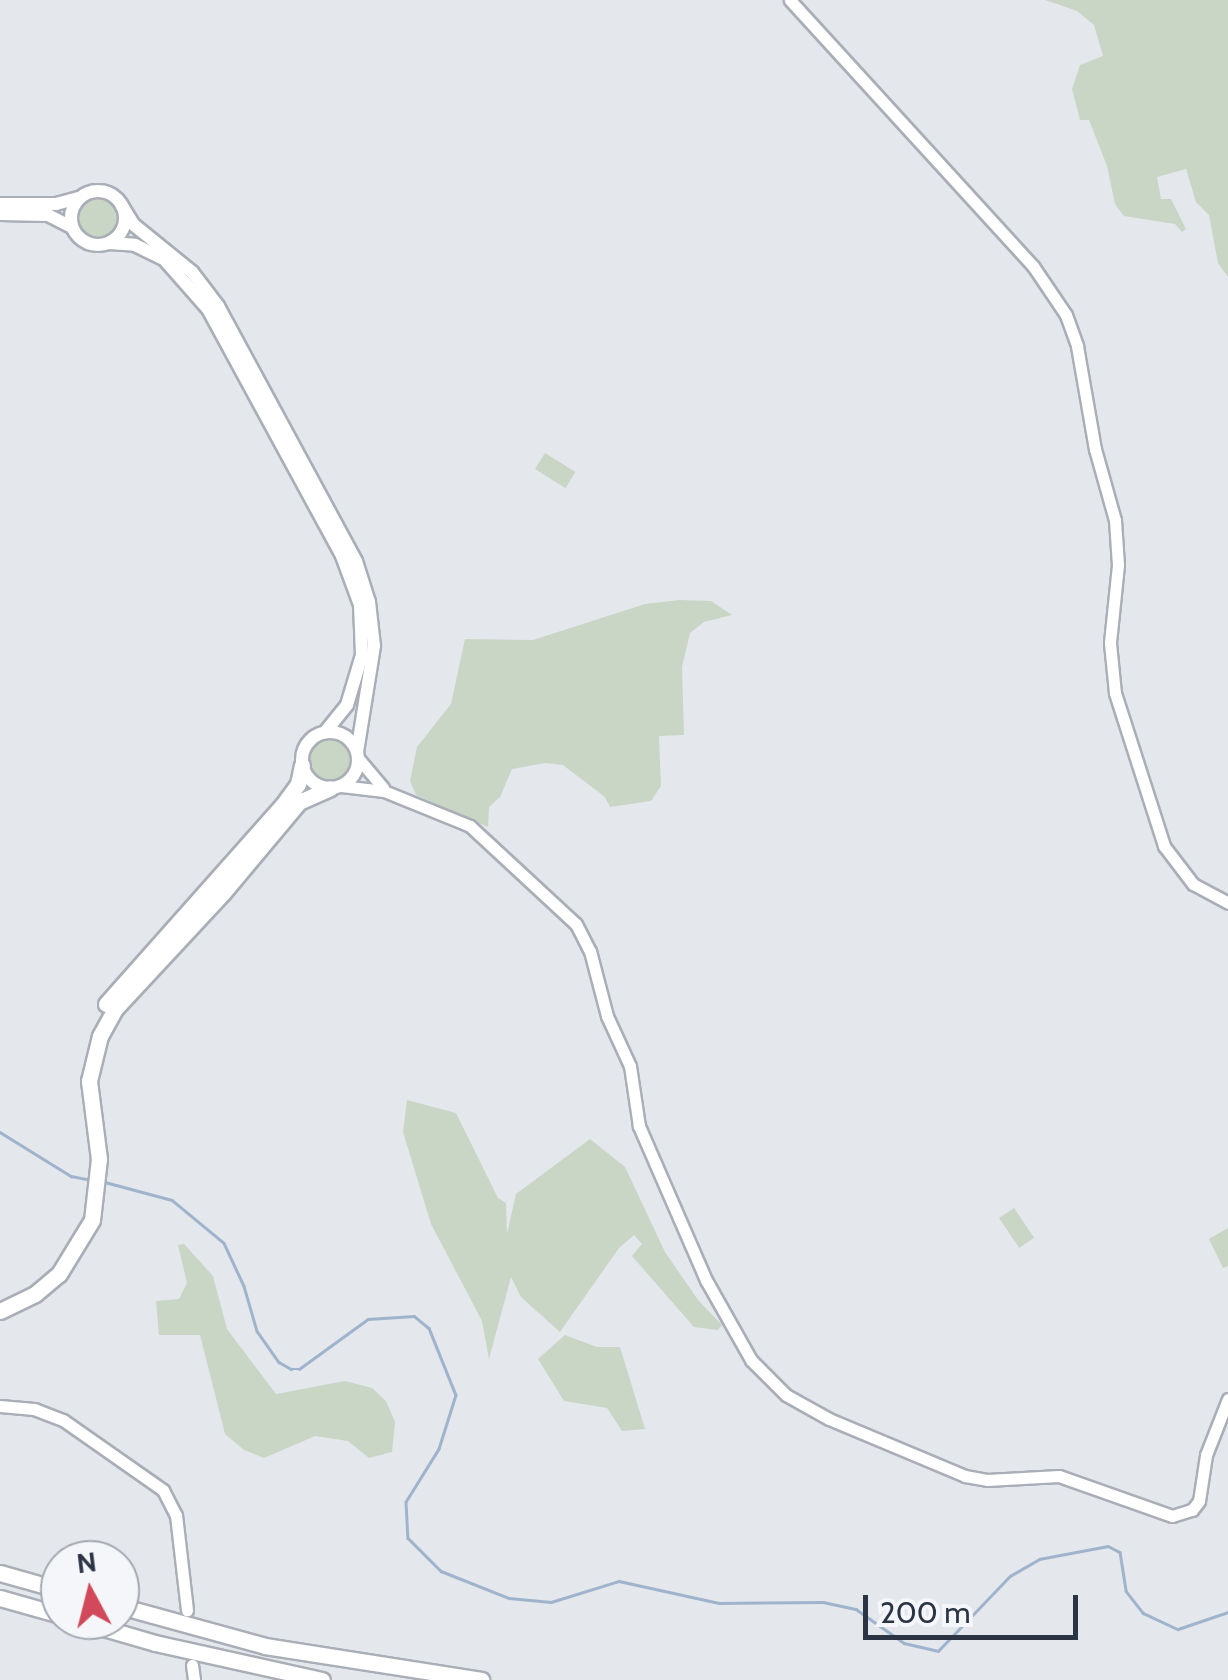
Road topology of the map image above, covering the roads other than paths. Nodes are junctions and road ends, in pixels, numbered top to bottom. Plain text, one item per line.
1 (790, 0) edge
2 (81, 197) junction
3 (0, 204) edge
4 (122, 206) junction
5 (0, 214) edge
6 (72, 228) junction
7 (110, 243) junction
8 (326, 732) junction
9 (357, 755) junction
10 (302, 764) junction
11 (335, 787) junction
12 (395, 796) junction
13 (1228, 904) edge
14 (0, 1303) edge
15 (0, 1311) edge
16 (1228, 1399) edge
17 (0, 1406) edge
18 (0, 1573) edge
19 (40, 1584) edge
20 (0, 1598) edge
21 (40, 1610) edge
22 (187, 1610) dead end
23 (140, 1611) edge
24 (140, 1638) edge
25 (192, 1665) dead end
26 (194, 1680) edge
27 (322, 1680) edge
28 (481, 1680) edge

1 - 13 street
2 - 3 main road
2 - 4 main road
2 - 6 main road
4 - 7 main road
4 - 9 main road
5 - 6 main road
6 - 7 main road
7 - 8 main road
8 - 9 main road
8 - 10 main road
9 - 11 main road
9 - 12 street
10 - 11 main road
10 - 14 highway
11 - 12 street
11 - 15 highway
12 - 16 street
17 - 22 street
18 - 19 highway
20 - 21 highway
23 - 28 highway
24 - 27 highway
25 - 26 street

